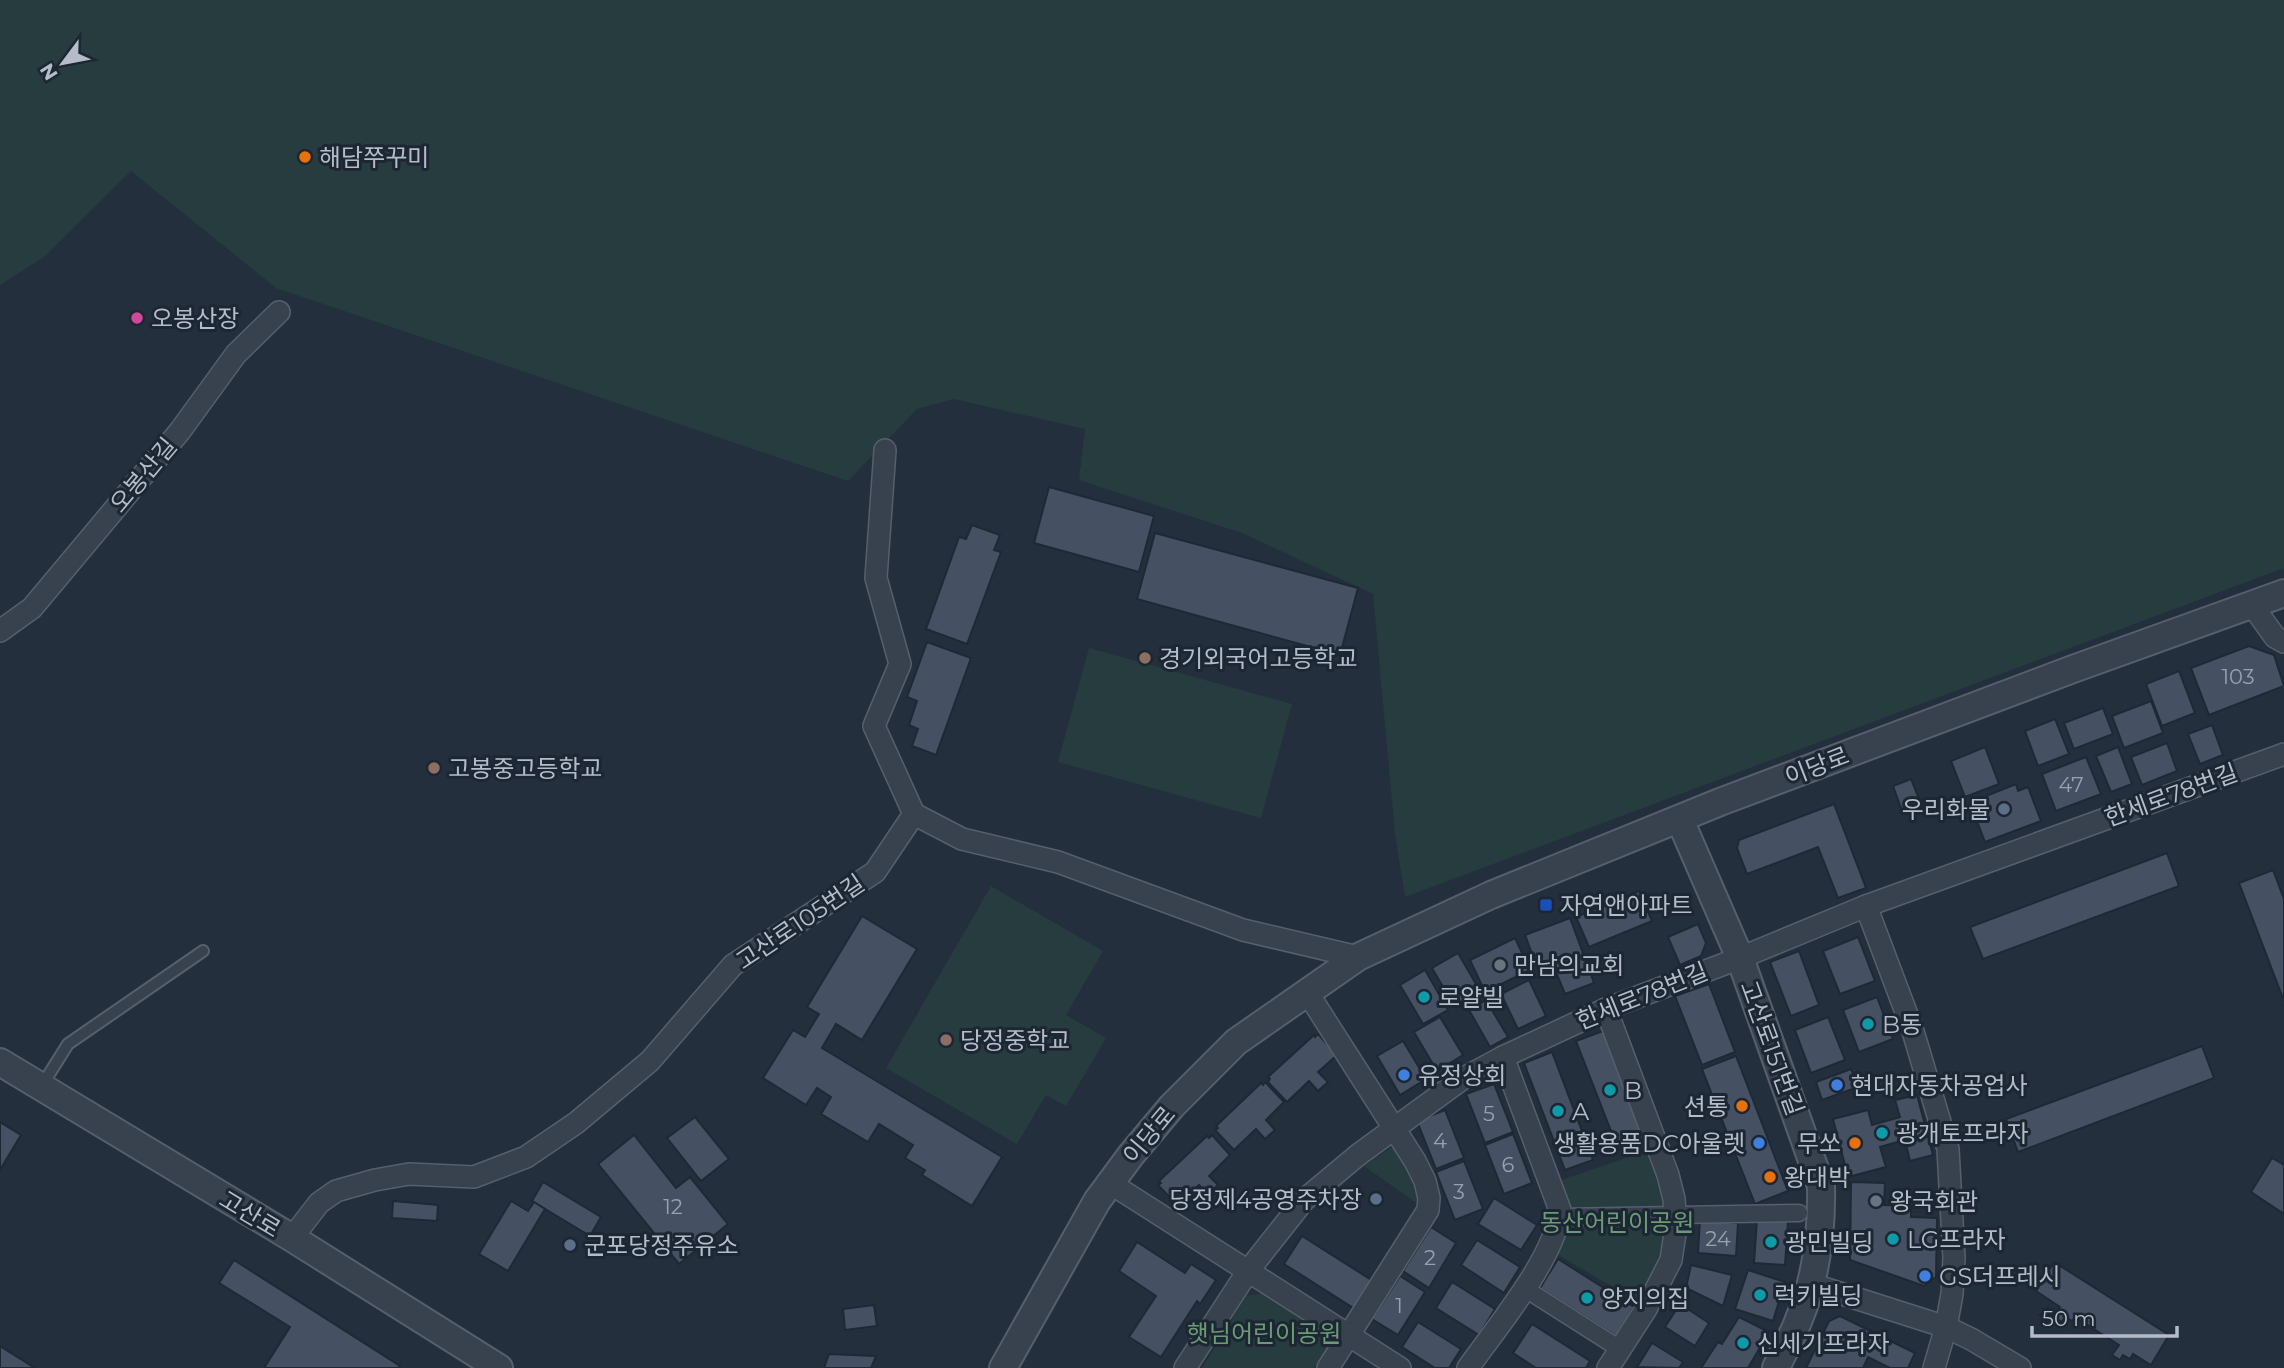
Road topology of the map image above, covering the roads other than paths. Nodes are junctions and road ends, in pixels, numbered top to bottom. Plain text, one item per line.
1 (279, 312) dead end
2 (885, 450) dead end
3 (2284, 593) edge
4 (2252, 605) junction
5 (0, 631) edge
6 (2284, 642) edge
7 (2284, 754) edge
8 (914, 814) junction
9 (1680, 820) junction
10 (1866, 906) junction
11 (203, 951) dead end
12 (1358, 957) junction
13 (1740, 958) junction
14 (1307, 992) junction
15 (1606, 1009) junction
16 (1503, 1057) junction
17 (0, 1062) edge
18 (41, 1087) junction
19 (1395, 1126) junction
20 (1110, 1183) junction
21 (1798, 1213) dead end
22 (1675, 1215) junction
23 (1559, 1217) junction
24 (292, 1238) junction
25 (1248, 1271) junction
26 (1811, 1284) junction
27 (1524, 1288) junction
28 (1946, 1327) junction
29 (1349, 1335) junction
30 (1620, 1349) junction
31 (499, 1368) edge
32 (1003, 1368) edge
33 (1185, 1368) edge
34 (1328, 1368) edge
35 (1400, 1368) edge
36 (1468, 1368) edge
37 (1608, 1368) edge
38 (1776, 1368) edge
39 (1934, 1368) edge
40 (2020, 1368) edge

1 - 5 street, 오봉산길
2 - 8 street
3 - 4 street, 이당로
4 - 6 street
4 - 9 street, 이당로
7 - 10 street, 한세로78번길
8 - 12 street
8 - 24 street, 고산로105번길
9 - 12 street, 이당로
9 - 13 street, 고산로151번길
10 - 13 street, 한세로78번길
10 - 28 street
11 - 18 lane
12 - 14 street, 이당로
13 - 15 street, 한세로78번길
13 - 26 street, 고산로151번길
14 - 19 street
14 - 20 street, 이당로
15 - 16 street, 한세로78번길
15 - 22 street
16 - 19 street, 한세로78번길
16 - 23 street
17 - 18 street, 고산로
18 - 24 street, 고산로
19 - 25 street, 한세로78번길
19 - 29 street
20 - 25 street
20 - 32 street, 이당로
21 - 22 street
22 - 23 street
22 - 30 street
23 - 27 street
24 - 31 street, 고산로
25 - 29 street
25 - 33 street, 한세로78번길
26 - 28 street
26 - 38 street, 고산로151번길
27 - 30 street
27 - 36 street
28 - 39 street
28 - 40 street
29 - 34 street
29 - 35 street
30 - 37 street

